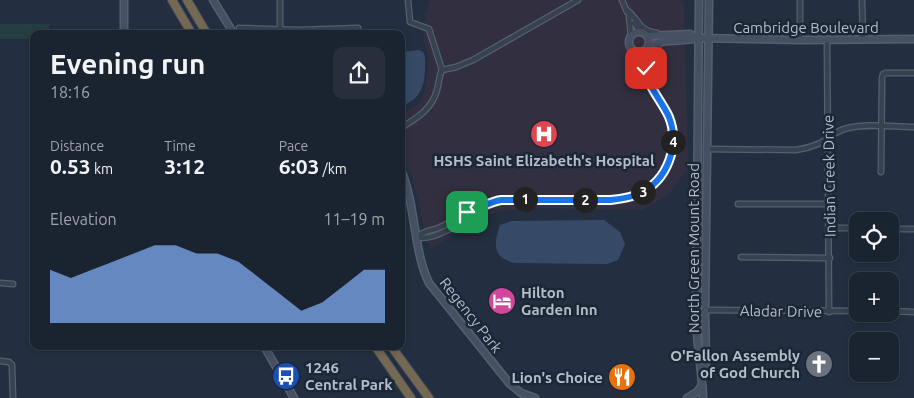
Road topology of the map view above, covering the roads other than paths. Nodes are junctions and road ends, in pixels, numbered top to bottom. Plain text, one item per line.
1 (124, 0) edge
2 (172, 0) edge
3 (187, 0) edge
4 (212, 0) edge
5 (280, 0) edge
6 (408, 0) edge
7 (578, 0) edge
8 (622, 0) edge
9 (699, 0) edge
10 (709, 0) edge
11 (800, 0) edge
12 (862, 0) edge
13 (627, 10) junction
14 (629, 16) junction
15 (239, 28) dead end
16 (280, 28) junction
17 (358, 28) dead end
18 (124, 30) edge
19 (190, 30) edge
20 (205, 30) edge
21 (231, 30) edge
22 (644, 34) junction
23 (631, 36) junction
24 (666, 37) junction
25 (698, 38) junction
26 (708, 38) junction
27 (914, 39) edge
28 (800, 40) junction
29 (827, 40) junction
30 (862, 40) junction
31 (647, 48) junction
32 (636, 52) junction
33 (442, 70) junction
34 (914, 73) edge
35 (647, 74) junction
36 (405, 126) edge
37 (881, 126) junction
38 (914, 127) edge
39 (828, 137) junction
40 (706, 149) junction
41 (881, 172) dead end
42 (405, 181) edge
43 (738, 204) dead end
44 (828, 204) junction
45 (829, 228) junction
46 (849, 228) edge
47 (899, 228) edge
48 (914, 229) edge
49 (417, 237) junction
50 (741, 257) dead end
51 (830, 258) junction
52 (0, 283) edge
53 (13, 284) dead end
54 (705, 310) junction
55 (899, 311) edge
56 (829, 312) junction
57 (849, 312) edge
58 (914, 312) edge
59 (266, 350) edge
60 (378, 350) edge
61 (394, 350) edge
62 (0, 361) edge
63 (703, 380) junction
64 (13, 398) edge
65 (294, 398) edge
66 (411, 398) edge
67 (429, 398) edge
68 (535, 398) edge
69 (686, 398) edge
70 (703, 398) edge

1 - 18 street
2 - 19 highway
3 - 20 highway
4 - 21 street
5 - 16 street
6 - 33 street
7 - 33 street
8 - 13 street
9 - 25 street, North Green Mount Road
10 - 26 street, North Green Mount Road
11 - 28 street
12 - 30 street
13 - 14 street
13 - 24 street
14 - 22 street
14 - 23 street
15 - 16 street
16 - 17 street
22 - 23 street
22 - 24 street
22 - 31 street
23 - 32 street
24 - 25 street, Cambridge Boulevard
24 - 31 street
24 - 35 street
25 - 26 street, Cambridge Boulevard
25 - 63 street, North Green Mount Road
26 - 28 street, Cambridge Boulevard
26 - 40 street, North Green Mount Road
27 - 30 street, Cambridge Boulevard
28 - 29 street, Cambridge Boulevard
29 - 30 street, Cambridge Boulevard
29 - 39 street, Indian Creek Drive
31 - 32 street
31 - 35 street
32 - 35 street
33 - 36 street
34 - 37 street
35 - 49 street
37 - 38 street
37 - 39 street
37 - 41 street
39 - 40 street
39 - 44 street, Indian Creek Drive
40 - 54 street, North Green Mount Road
42 - 49 street, Regency Park
43 - 44 street
44 - 45 street, Indian Creek Drive
45 - 46 street
45 - 51 street, Indian Creek Drive
47 - 48 street
49 - 68 street, Regency Park
50 - 51 street
51 - 56 street, Indian Creek Drive
52 - 53 street
54 - 56 street, Aladar Drive
54 - 63 street, North Green Mount Road
55 - 58 street
56 - 57 street, Aladar Drive
59 - 65 street
60 - 66 highway
61 - 67 highway
62 - 64 street
63 - 69 street
63 - 70 street, North Green Mount Road

